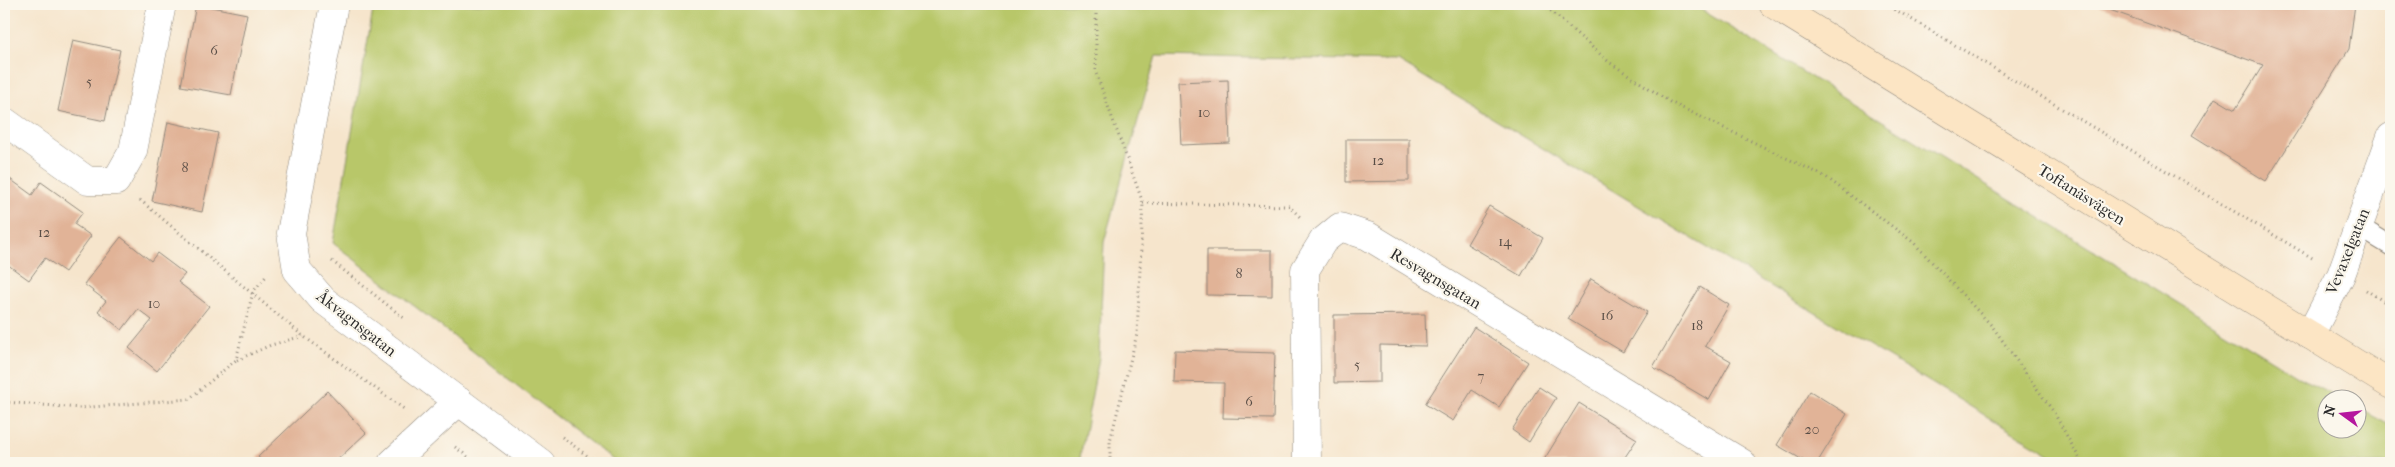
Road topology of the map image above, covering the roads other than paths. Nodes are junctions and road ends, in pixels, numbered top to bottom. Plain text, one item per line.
1 (162, 4) edge
2 (334, 4) edge
3 (1773, 4) edge
4 (4, 121) edge
5 (2391, 137) edge
6 (2358, 226) junction
7 (2391, 246) edge
8 (2310, 335) junction
9 (2391, 385) edge
10 (459, 402) junction
11 (392, 463) edge
12 (540, 463) edge
13 (1307, 463) edge
14 (1742, 463) edge

1 - 4 street
2 - 10 street, Åkvagnsgatan
3 - 8 street, Toftanäsvägen
5 - 6 street, Vevaxelgatan
6 - 7 lane
6 - 8 street, Vevaxelgatan
8 - 9 street, Toftanäsvägen
10 - 11 street
10 - 12 street, Åkvagnsgatan
13 - 14 street, Resvagnsgatan

